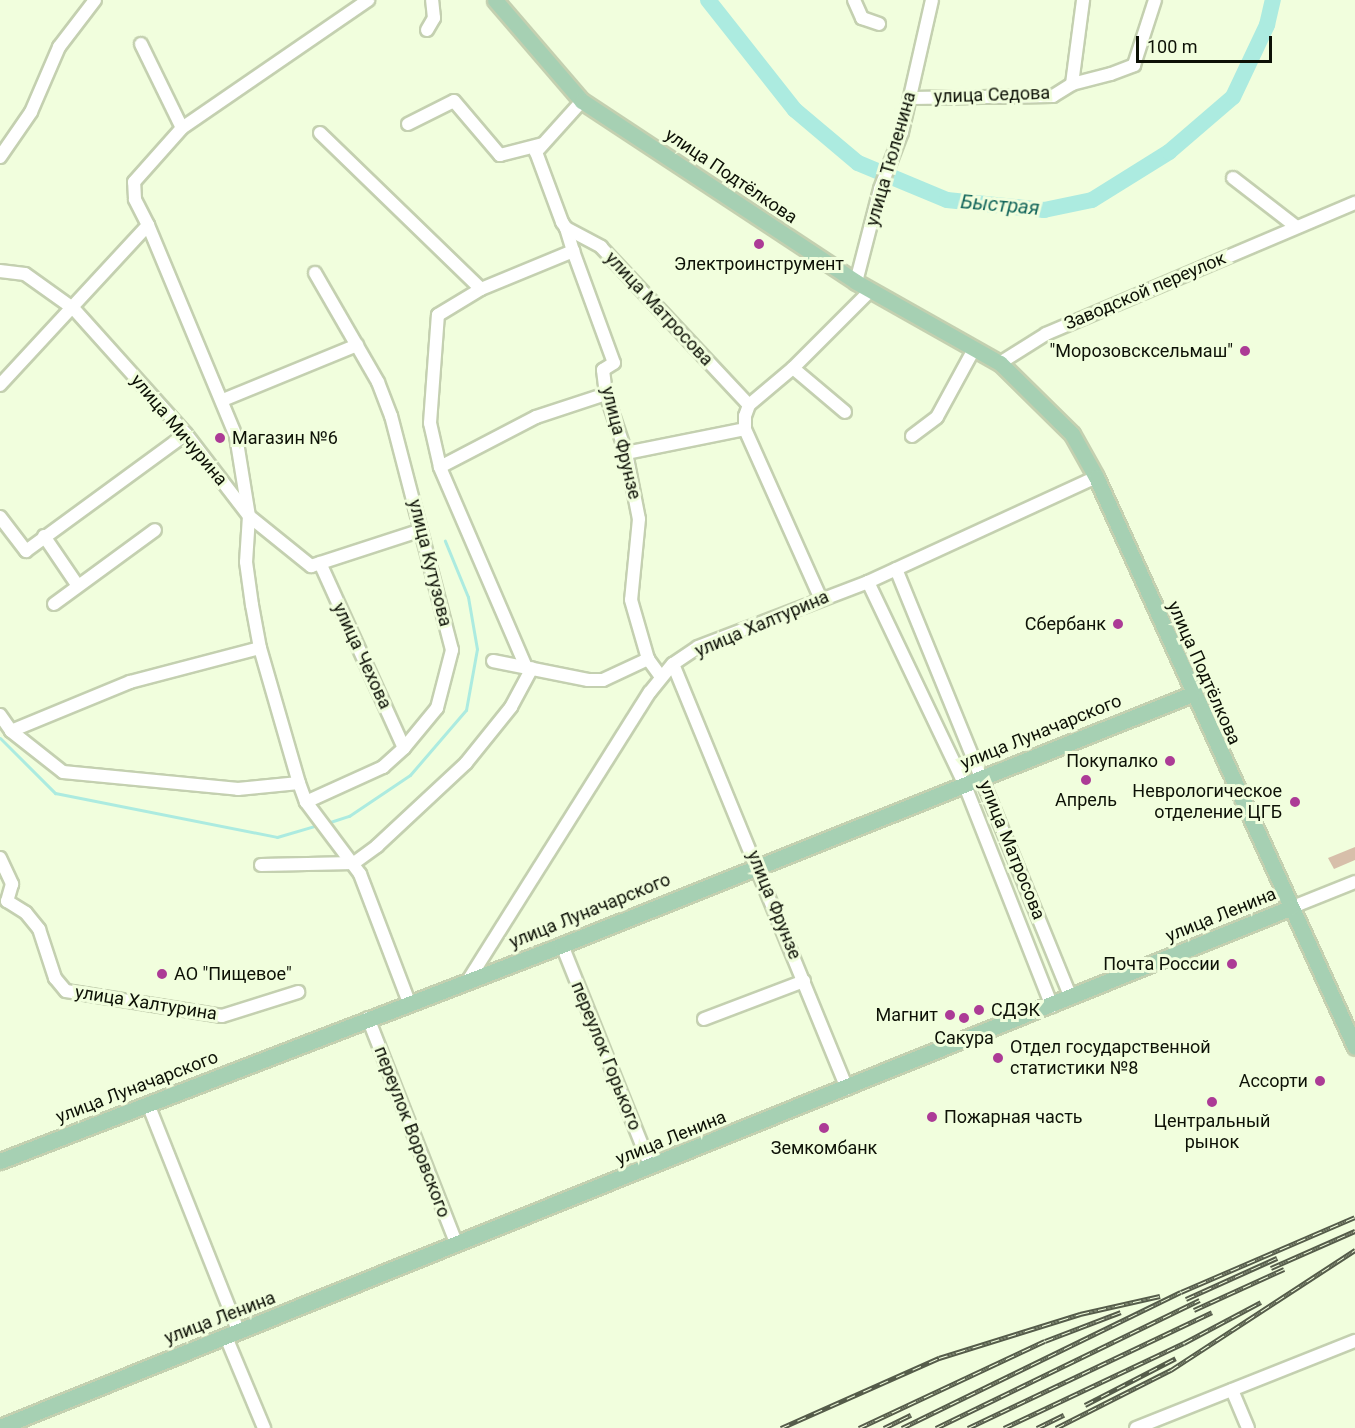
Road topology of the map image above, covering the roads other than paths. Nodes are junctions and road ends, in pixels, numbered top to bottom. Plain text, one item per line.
1 (95, 0) edge
2 (368, 0) edge
3 (432, 0) edge
4 (495, 0) edge
5 (854, 0) edge
6 (932, 0) edge
7 (1083, 0) edge
8 (1155, 0) edge
9 (879, 24) dead end
10 (427, 30) dead end
11 (141, 44) dead end
12 (1072, 84) junction
13 (910, 98) junction
14 (582, 101) junction
15 (408, 124) dead end
16 (182, 128) junction
17 (320, 132) dead end
18 (544, 143) junction
19 (0, 157) edge
20 (1233, 178) dead end
21 (1355, 203) edge
22 (148, 225) junction
23 (1295, 226) junction
24 (566, 228) junction
25 (573, 251) junction
26 (0, 271) edge
27 (315, 273) dead end
28 (856, 282) junction
29 (480, 289) junction
30 (871, 290) junction
31 (74, 309) junction
32 (357, 345) junction
33 (974, 350) junction
34 (1000, 363) junction
35 (794, 368) junction
36 (0, 385) edge
37 (606, 394) junction
38 (223, 400) junction
39 (749, 405) junction
40 (845, 412) dead end
41 (745, 429) junction
42 (186, 434) junction
43 (912, 436) dead end
44 (626, 453) junction
45 (440, 466) junction
46 (1096, 477) junction
47 (249, 516) junction
48 (0, 517) edge
49 (154, 530) dead end
50 (419, 531) junction
51 (45, 536) junction
52 (320, 563) junction
53 (896, 569) junction
54 (868, 582) junction
55 (78, 586) junction
56 (820, 597) junction
57 (54, 604) dead end
58 (260, 648) junction
59 (648, 659) junction
60 (493, 661) dead end
61 (673, 664) junction
62 (529, 667) junction
63 (661, 677) junction
64 (1192, 693) junction
65 (0, 715) edge
66 (11, 731) junction
67 (404, 748) junction
68 (983, 776) junction
69 (299, 783) junction
70 (964, 783) junction
71 (306, 802) junction
72 (0, 858) edge
73 (354, 863) junction
74 (261, 865) dead end
75 (758, 865) junction
76 (1355, 882) edge
77 (4, 903) edge
78 (1290, 908) junction
79 (562, 945) junction
80 (469, 979) junction
81 (804, 981) junction
82 (298, 992) dead end
83 (1071, 998) junction
84 (409, 1002) junction
85 (1052, 1006) junction
86 (368, 1018) junction
87 (704, 1019) dead end
88 (1355, 1047) edge
89 (847, 1089) junction
90 (148, 1104) junction
91 (0, 1161) edge
92 (651, 1167) junction
93 (457, 1245) junction
94 (233, 1335) junction
95 (1355, 1341) edge
96 (1232, 1390) junction
97 (0, 1427) edge
98 (264, 1428) edge
99 (1136, 1428) edge
100 (1248, 1428) edge

1 - 19 street
2 - 16 street
3 - 10 street
4 - 14 main road, улица Подтёлкова
5 - 9 street
6 - 13 street, улица Тюленина
7 - 12 street, улица Седова
8 - 12 street, улица Седова
11 - 16 street
12 - 13 street, улица Седова
13 - 28 street, улица Тюленина
14 - 18 street
14 - 28 main road, улица Подтёлкова
15 - 18 street
16 - 22 street
17 - 29 street
18 - 24 street
20 - 23 street
21 - 23 street, Заводской переулок
22 - 31 street
22 - 38 street
23 - 34 street, Заводской переулок
24 - 25 street
24 - 39 street, улица Матросова
25 - 29 street, улица Кутузова
25 - 37 street, улица Фрунзе
26 - 31 street, улица Мичурина
27 - 32 street, улица Кутузова
28 - 30 main road, улица Подтёлкова
29 - 45 street, улица Кутузова
30 - 33 main road, улица Подтёлкова
30 - 35 street
31 - 36 street
31 - 42 street, улица Мичурина
32 - 38 street
32 - 50 street, улица Кутузова
33 - 34 main road, улица Подтёлкова
33 - 43 street
34 - 46 main road, улица Подтёлкова
35 - 39 street
35 - 40 street
37 - 44 street, улица Фрунзе
37 - 45 street
38 - 47 street
39 - 41 street
41 - 44 street
41 - 56 street
42 - 47 street, улица Мичурина
42 - 51 street
44 - 59 street, улица Фрунзе
45 - 62 street, улица Кутузова
46 - 53 street, улица Халтурина
46 - 64 main road, улица Подтёлкова
47 - 52 street
47 - 58 street
48 - 51 street
49 - 55 street
50 - 52 street
50 - 67 street, улица Кутузова
51 - 55 street
52 - 67 street, улица Чехова
53 - 54 street, улица Халтурина
53 - 68 street, улица Матросова
54 - 56 street, улица Халтурина
54 - 70 street, улица Матросова
55 - 57 street
56 - 61 street, улица Халтурина
58 - 66 street
58 - 69 street
59 - 62 street
59 - 63 street, улица Фрунзе
60 - 62 street
61 - 63 street, улица Халтурина
61 - 75 street, улица Фрунзе
62 - 73 street
63 - 80 street, улица Халтурина
64 - 68 main road, улица Луначарского
64 - 78 main road, улица Подтёлкова
65 - 66 street
66 - 69 street
67 - 71 street, улица Кутузова
68 - 70 main road, улица Луначарского
68 - 83 street, улица Матросова
69 - 71 street
70 - 75 main road, улица Луначарского
70 - 85 street, улица Матросова
71 - 73 street
72 - 77 street, улица Халтурина
73 - 74 street
73 - 84 street
75 - 79 main road, улица Луначарского
75 - 81 street, улица Фрунзе
76 - 78 street, улица Ленина
77 - 82 street, улица Халтурина
78 - 83 main road, улица Ленина
78 - 88 main road, улица Подтёлкова
79 - 80 main road, улица Луначарского
79 - 92 street, переулок Горького
80 - 84 main road, улица Луначарского
81 - 87 street, улица Фрунзе
81 - 89 street, улица Фрунзе
83 - 85 main road, улица Ленина
84 - 86 main road, улица Луначарского
85 - 89 main road, улица Ленина
86 - 90 main road, улица Луначарского
86 - 93 street, переулок Воровского
89 - 92 main road, улица Ленина
90 - 91 main road, улица Луначарского
90 - 94 street
92 - 93 main road, улица Ленина
93 - 94 main road, улица Ленина
94 - 97 main road, улица Ленина
94 - 98 street
95 - 96 street
96 - 99 street
96 - 100 street

